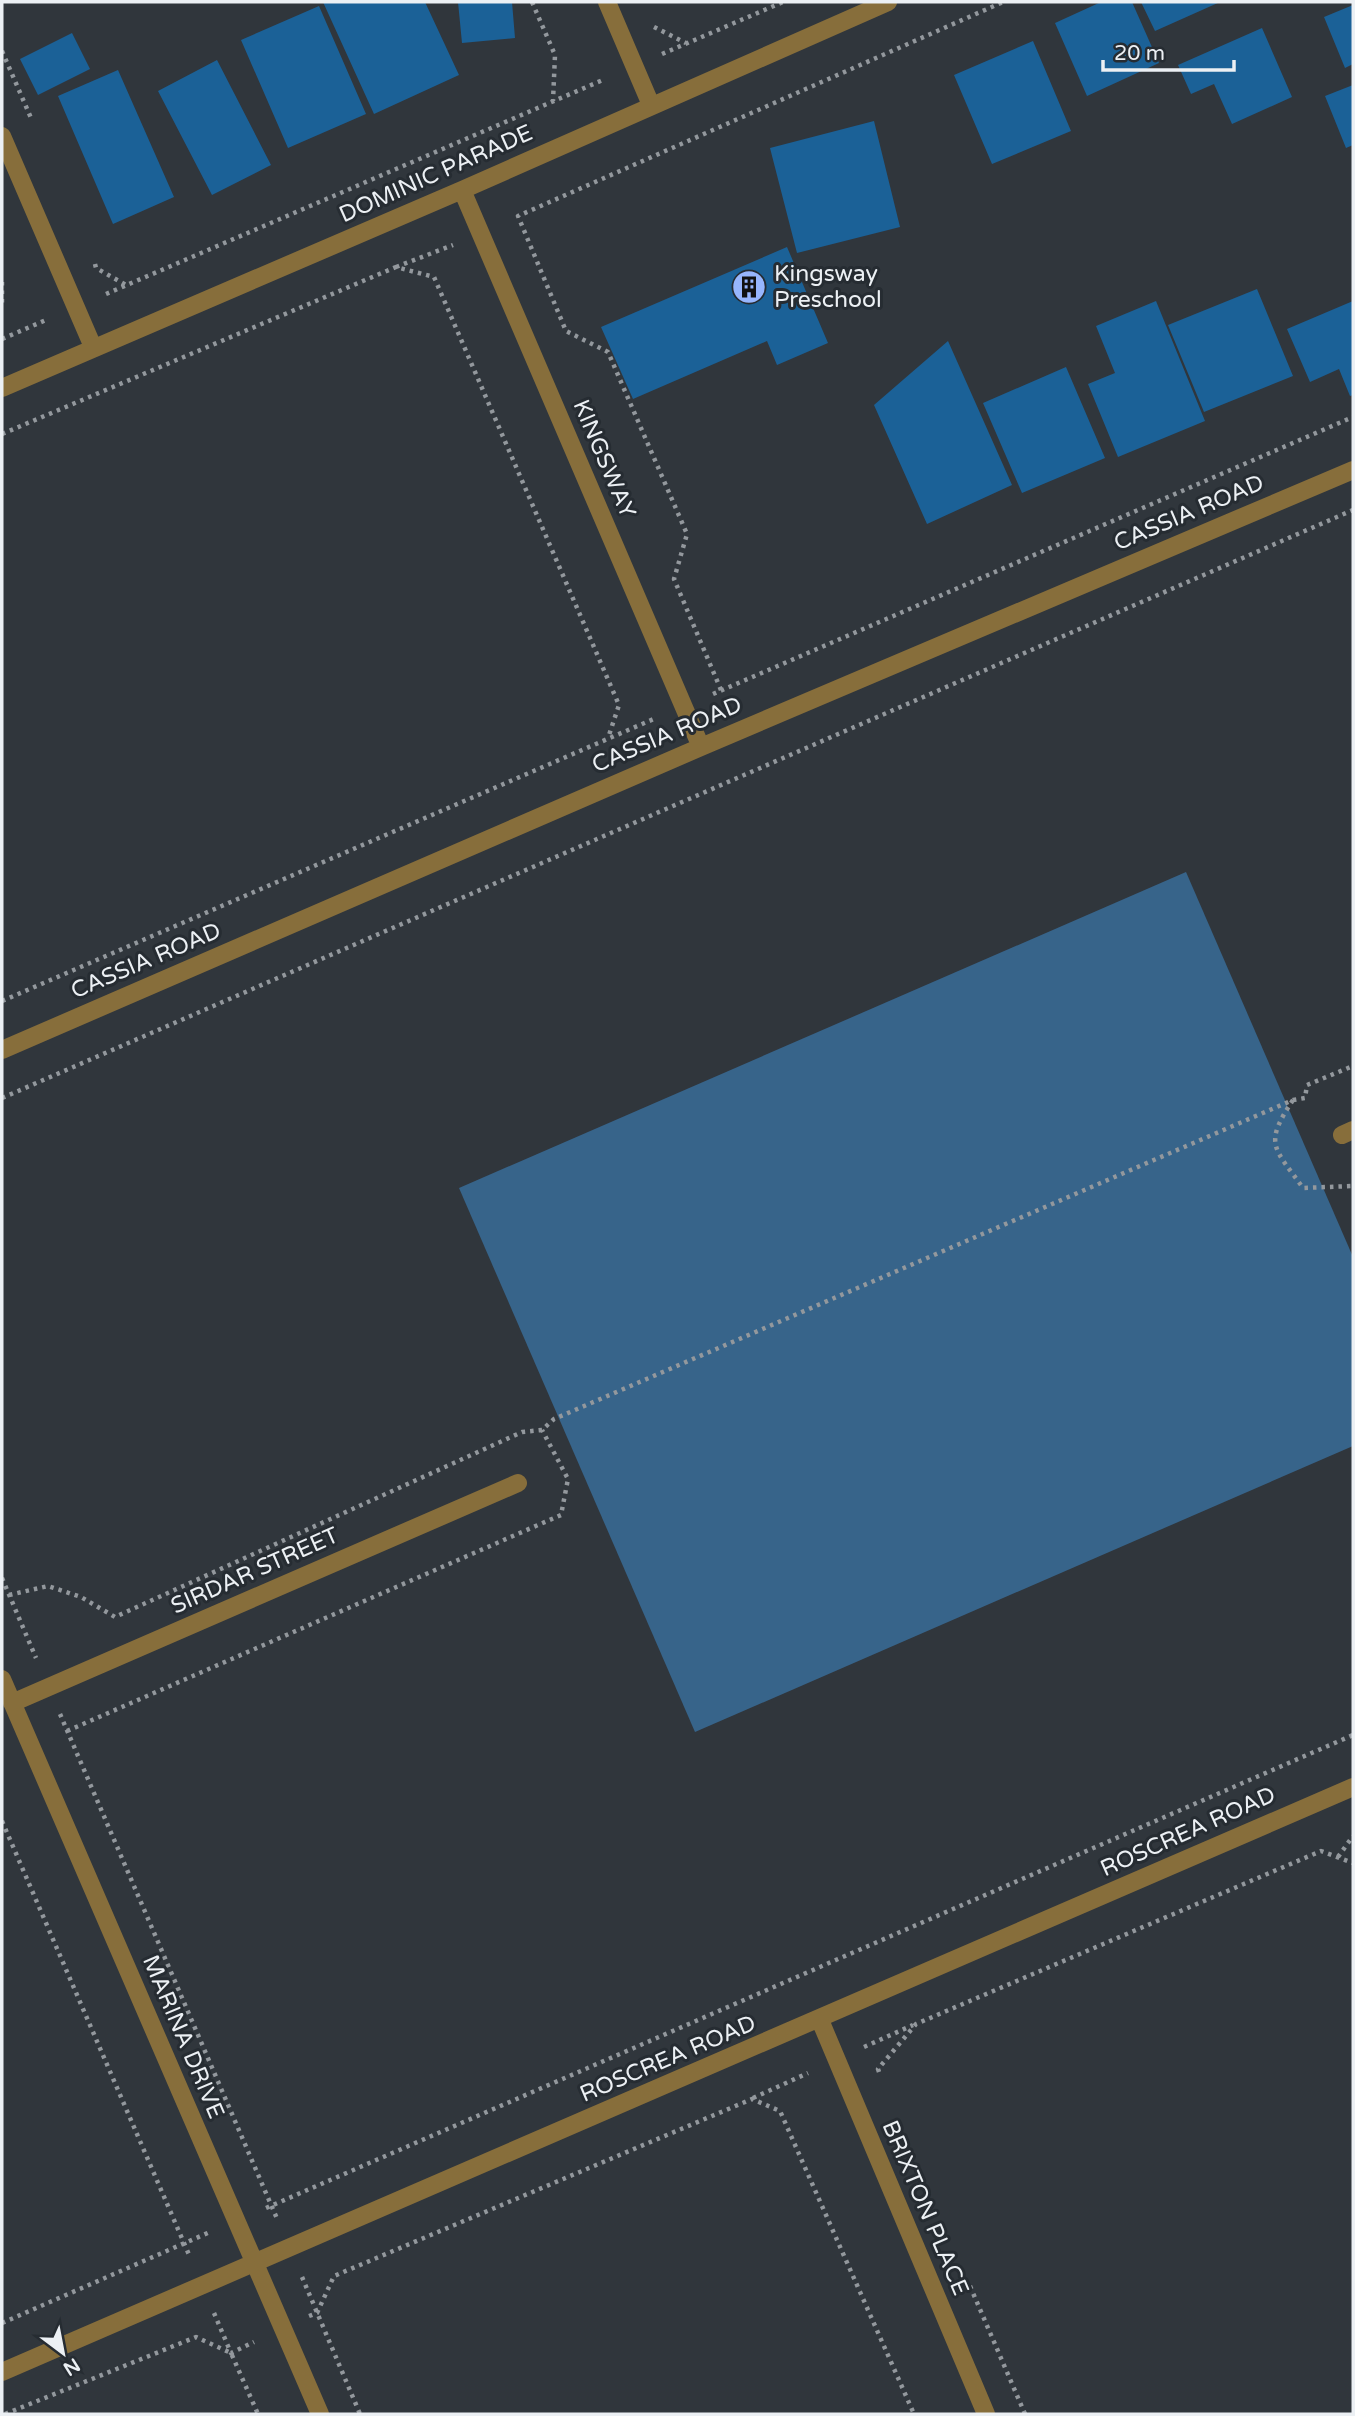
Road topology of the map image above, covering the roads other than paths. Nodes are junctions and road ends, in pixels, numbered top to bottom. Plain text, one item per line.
1 (607, 2) edge
2 (888, 2) edge
3 (651, 105) junction
4 (2, 136) edge
5 (462, 190) junction
6 (93, 348) junction
7 (2, 387) edge
8 (1353, 470) edge
9 (701, 747) junction
10 (2, 1051) edge
11 (518, 1483) dead end
12 (2, 1679) edge
13 (12, 1703) junction
14 (1353, 1787) edge
15 (820, 2020) junction
16 (255, 2265) junction
17 (2, 2372) edge
18 (320, 2414) edge
19 (986, 2414) edge

1 - 3 street
2 - 3 street, DOMINIC PARADE
3 - 5 street, DOMINIC PARADE
4 - 6 street
5 - 6 street, DOMINIC PARADE
5 - 9 street, KINGSWAY
6 - 7 street, DOMINIC PARADE
8 - 9 street, CASSIA ROAD
9 - 10 street, CASSIA ROAD
11 - 13 street, SIRDAR STREET
12 - 13 street, MARINA DRIVE
13 - 16 street, MARINA DRIVE
14 - 15 street, ROSCREA ROAD
15 - 16 street, ROSCREA ROAD
15 - 19 street, BRIXTON PLACE
16 - 17 street, ROSCREA ROAD
16 - 18 street, MARINA DRIVE

